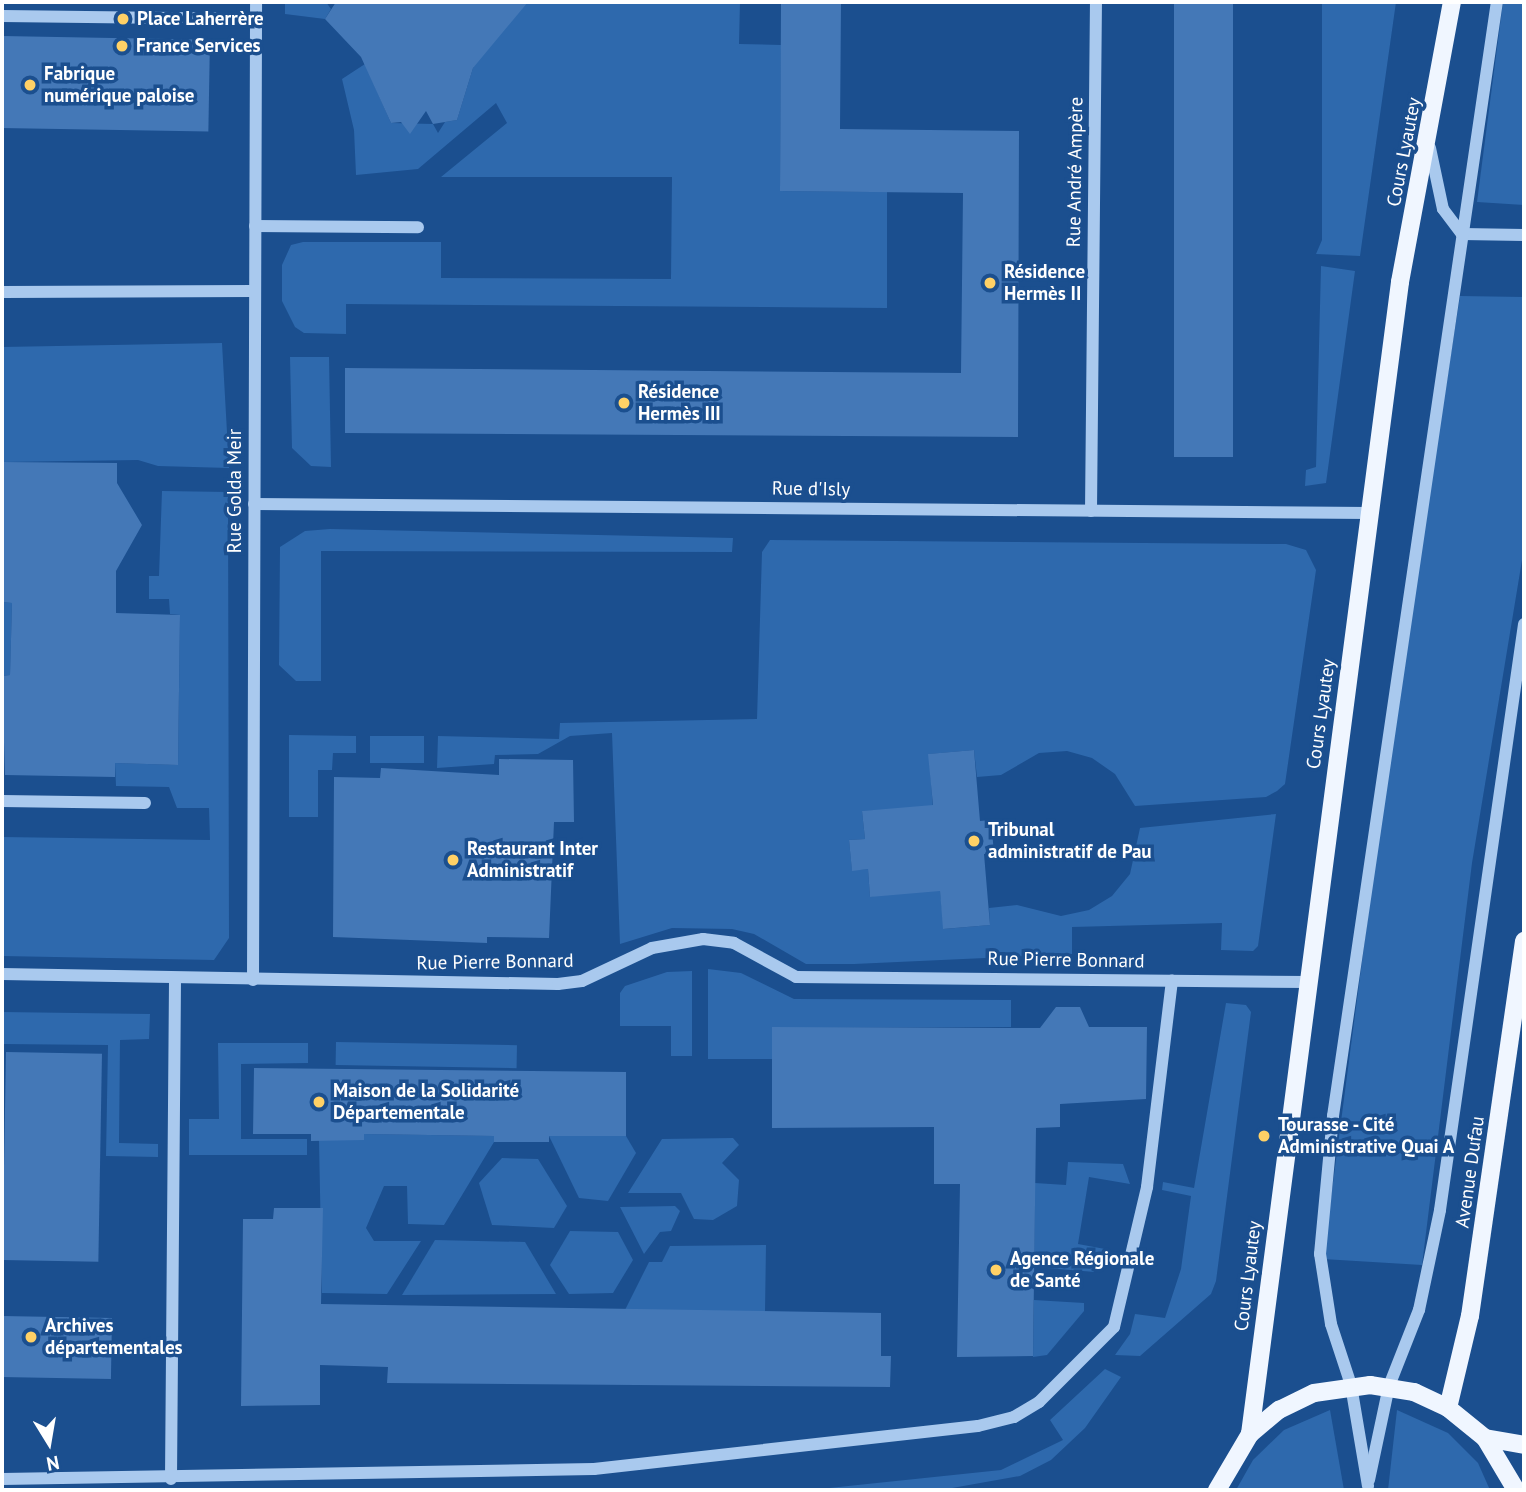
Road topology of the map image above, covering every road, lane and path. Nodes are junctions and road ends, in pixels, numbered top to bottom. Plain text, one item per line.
1 (256, 2) edge
2 (1096, 2) edge
3 (1452, 2) edge
4 (1497, 2) edge
5 (2, 16) edge
6 (256, 19) junction
7 (1430, 137) junction
8 (255, 226) junction
9 (418, 228) dead end
10 (1462, 234) junction
11 (1524, 235) edge
12 (254, 291) junction
13 (2, 292) edge
14 (254, 504) junction
15 (1091, 511) junction
16 (1368, 513) junction
17 (1524, 624) edge
18 (2, 801) edge
19 (145, 803) dead end
20 (1524, 941) edge
21 (1523, 962) edge
22 (2, 974) edge
23 (175, 979) junction
24 (253, 980) junction
25 (1172, 981) junction
26 (1308, 982) junction
27 (1352, 1385) junction
28 (1389, 1386) junction
29 (1448, 1408) junction
30 (1250, 1434) junction
31 (1485, 1438) junction
32 (1524, 1445) edge
33 (2, 1479) edge
34 (171, 1479) junction
35 (1368, 1488) edge
36 (1217, 1490) edge
37 (1516, 1490) edge

1 - 6 street, Rue Golda Meir
2 - 15 street, Rue André Ampère
3 - 7 main road, Cours Lyautey
4 - 10 street
5 - 6 street
6 - 8 street, Rue Golda Meir
7 - 10 street
7 - 16 main road, Cours Lyautey
8 - 9 street
8 - 12 street, Rue Golda Meir
10 - 11 street
10 - 27 street
12 - 13 street
12 - 14 street, Rue Golda Meir
14 - 15 street, Rue d'Isly
14 - 24 street, Rue Golda Meir
15 - 16 street, Rue d'Isly
16 - 26 main road, Cours Lyautey
17 - 28 street
18 - 19 street
20 - 21 main road, Avenue Dufau
21 - 29 main road, Avenue Dufau
22 - 23 street, Rue Pierre Bonnard
23 - 24 street, Rue Pierre Bonnard
23 - 34 street
24 - 25 street, Rue Pierre Bonnard
25 - 26 street, Rue Pierre Bonnard
25 - 34 street
26 - 30 main road, Cours Lyautey
27 - 28 main road
27 - 30 main road
27 - 35 street
28 - 29 main road
28 - 35 street
29 - 31 main road
30 - 36 main road
31 - 32 main road
31 - 37 main road
33 - 34 street

